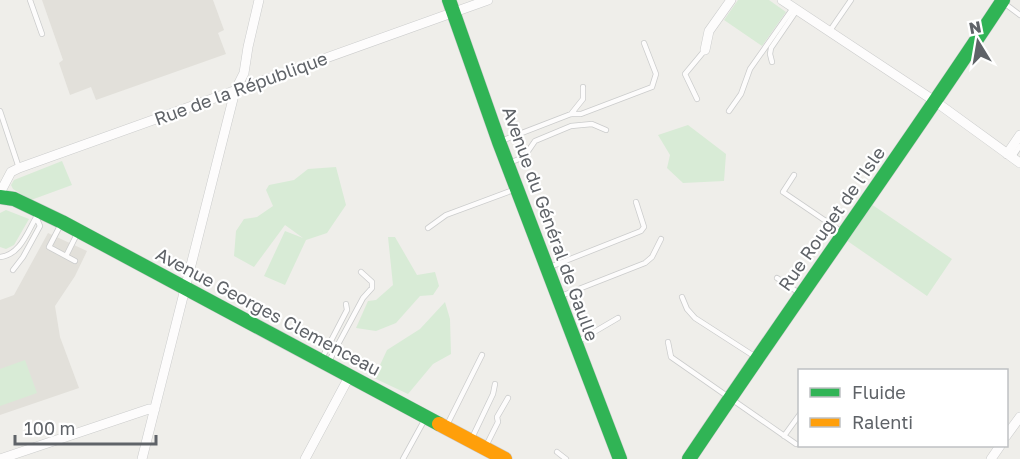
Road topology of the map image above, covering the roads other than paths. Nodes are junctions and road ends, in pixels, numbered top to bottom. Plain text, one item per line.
1 (30, 0) edge
2 (259, 0) edge
3 (488, 0) edge
4 (731, 0) edge
5 (782, 0) edge
6 (851, 0) edge
7 (1003, 1) edge
8 (452, 6) edge
9 (795, 9) junction
10 (1020, 15) edge
11 (829, 32) junction
12 (42, 34) dead end
13 (645, 43) dead end
14 (705, 50) joint
15 (772, 62) dead end
16 (244, 73) junction
17 (258, 82) junction
18 (583, 87) dead end
19 (235, 92) junction
20 (698, 99) dead end
21 (934, 105) junction
22 (0, 111) edge
23 (729, 111) dead end
24 (572, 114) junction
25 (606, 130) dead end
26 (1020, 135) edge
27 (499, 142) junction
28 (1020, 146) edge
29 (1013, 158) edge
30 (507, 164) junction
31 (19, 168) junction
32 (794, 175) dead end
33 (516, 188) junction
34 (3, 193) edge
35 (636, 202) dead end
36 (38, 214) junction
37 (62, 222) junction
38 (428, 228) dead end
39 (78, 231) junction
40 (844, 233) junction
41 (662, 239) dead end
42 (66, 256) junction
43 (0, 257) edge
44 (75, 261) dead end
45 (546, 268) junction
46 (12, 270) dead end
47 (361, 272) dead end
48 (777, 278) dead end
49 (185, 288) junction
50 (801, 295) junction
51 (557, 297) junction
52 (682, 297) dead end
53 (346, 304) dead end
54 (618, 318) dead end
55 (574, 342) junction
56 (669, 342) dead end
57 (482, 355) dead end
58 (757, 357) junction
59 (324, 362) junction
60 (350, 375) junction
61 (495, 384) dead end
62 (508, 398) dead end
63 (730, 399) junction
64 (155, 409) junction
65 (427, 417) junction
66 (798, 417) edge
67 (1020, 417) edge
68 (446, 427) junction
69 (1008, 433) edge
70 (784, 436) junction
71 (471, 441) junction
72 (796, 444) dead end
73 (484, 448) junction
74 (556, 452) dead end
75 (0, 459) edge
76 (142, 459) edge
77 (306, 459) edge
78 (403, 459) edge
79 (505, 459) edge
80 (567, 459) edge
81 (620, 459) edge
82 (689, 459) edge

1 - 12 lane
2 - 16 street
3 - 8 street, Rue de la République
4 - 14 street
5 - 9 street
6 - 11 lane
7 - 10 lane
7 - 21 street, Rue Rouget de l'Isle
8 - 17 street, Rue de la République
8 - 27 street, Avenue du Général de Gaulle
9 - 11 street
9 - 15 lane
9 - 23 lane
11 - 21 street
13 - 24 lane
14 - 20 lane
16 - 17 street
16 - 19 street
17 - 19 street, Rue de la République
18 - 24 lane
19 - 31 street, Rue de la République
19 - 49 street
21 - 29 street
21 - 40 street, Rue Rouget de l'Isle
22 - 31 lane
24 - 27 lane
25 - 30 lane
26 - 29 street
27 - 30 street, Avenue du Général de Gaulle
28 - 29 lane
30 - 33 street, Avenue du Général de Gaulle
31 - 34 street
32 - 40 lane
33 - 38 lane
33 - 45 street, Avenue du Général de Gaulle
34 - 36 street, Avenue Georges Clemenceau
35 - 45 lane
36 - 37 street, Avenue Georges Clemenceau
36 - 43 lane
36 - 46 lane
37 - 39 street, Avenue Georges Clemenceau
37 - 42 lane
39 - 42 lane
39 - 49 street, Avenue Georges Clemenceau
40 - 50 street, Rue Rouget de l'Isle
41 - 51 lane
42 - 44 lane
45 - 51 street, Avenue du Général de Gaulle
47 - 59 lane
48 - 50 lane
49 - 59 street, Avenue Georges Clemenceau
49 - 64 street
50 - 58 street, Rue Rouget de l'Isle
51 - 55 street, Avenue du Général de Gaulle
52 - 58 lane
53 - 59 lane
54 - 55 lane
55 - 81 street, Avenue du Général de Gaulle
56 - 63 lane
57 - 68 lane
58 - 63 street, Rue Rouget de l'Isle
59 - 60 street, Avenue Georges Clemenceau
60 - 65 street, Avenue Georges Clemenceau
60 - 77 street
61 - 71 lane
62 - 73 lane
63 - 70 lane
63 - 82 street, Rue Rouget de l'Isle
64 - 75 street
64 - 76 street
65 - 68 street, Avenue Georges Clemenceau
65 - 78 lane
66 - 70 lane
67 - 69 street
68 - 71 street, Avenue Georges Clemenceau
70 - 72 lane
71 - 73 street, Avenue Georges Clemenceau
73 - 79 street, Avenue Georges Clemenceau
74 - 80 lane

